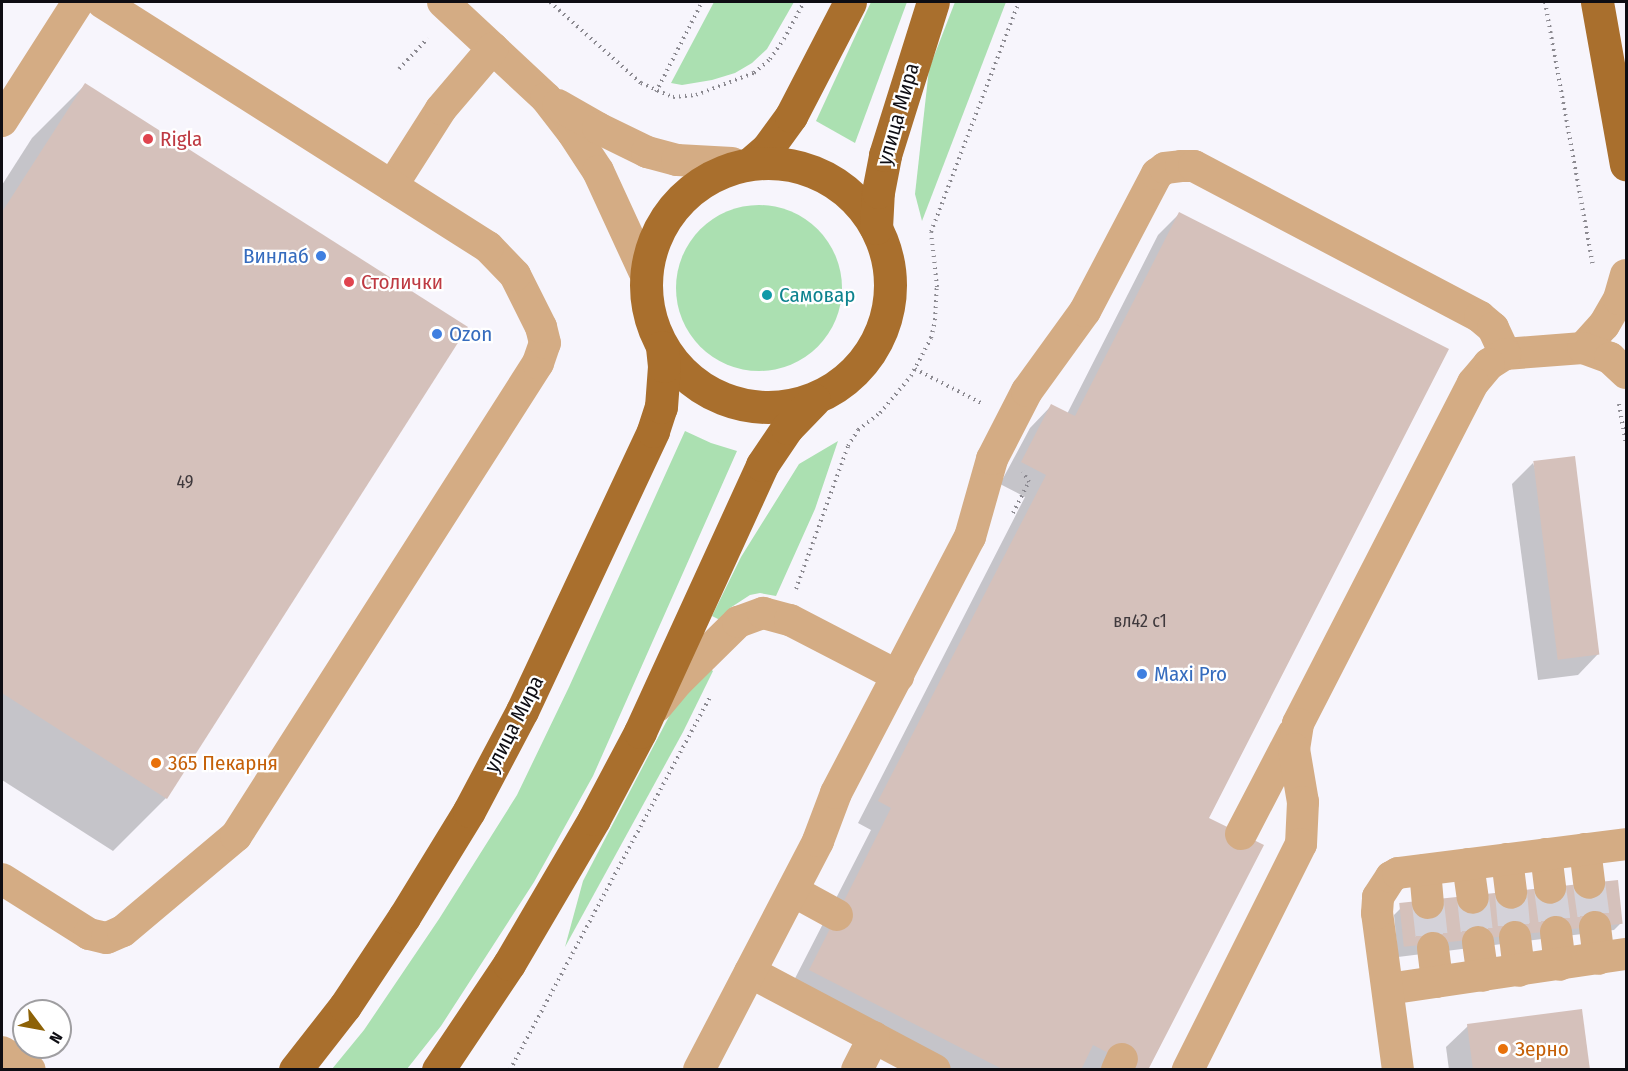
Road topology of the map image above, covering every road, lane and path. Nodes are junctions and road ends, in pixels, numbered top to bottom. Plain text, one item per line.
1 (78, 2) edge
2 (102, 2) edge
3 (443, 2) edge
4 (550, 2) edge
5 (702, 2) edge
6 (804, 2) edge
7 (850, 2) edge
8 (933, 2) edge
9 (1019, 2) edge
10 (1545, 2) edge
11 (1598, 2) edge
12 (428, 38) dead end
13 (493, 48) junction
14 (399, 69) dead end
15 (656, 92) junction
16 (546, 98) junction
17 (2, 121) edge
18 (743, 162) junction
19 (1626, 164) edge
20 (392, 186) junction
21 (876, 228) junction
22 (1593, 268) dead end
23 (644, 271) junction
24 (1626, 275) edge
25 (662, 347) junction
26 (1505, 354) junction
27 (1606, 360) edge
28 (915, 369) junction
29 (814, 400) junction
30 (1012, 420) junction
31 (1626, 445) edge
32 (801, 576) dead end
33 (898, 676) junction
34 (711, 696) dead end
35 (1298, 724) junction
36 (639, 732) junction
37 (1241, 834) dead end
38 (1626, 844) edge
39 (1585, 849) junction
40 (1546, 854) junction
41 (1507, 859) junction
42 (1468, 864) junction
43 (1425, 870) junction
44 (2, 879) edge
45 (1589, 883) tunnel mouth
46 (1550, 888) tunnel mouth
47 (793, 891) junction
48 (1510, 892) tunnel mouth
49 (1473, 898) tunnel mouth
50 (1428, 903) tunnel mouth
51 (837, 915) dead end
52 (1595, 927) tunnel mouth
53 (1556, 932) tunnel mouth
54 (1515, 937) tunnel mouth
55 (1478, 942) tunnel mouth
56 (1433, 948) tunnel mouth
57 (1613, 956) edge
58 (1560, 965) junction
59 (1519, 970) junction
60 (750, 972) junction
61 (1483, 976) junction
62 (1437, 982) junction
63 (1388, 989) junction
64 (874, 1037) junction
65 (2, 1052) edge
66 (30, 1070) edge
67 (295, 1070) edge
68 (438, 1070) edge
69 (510, 1070) edge
70 (699, 1070) edge
71 (857, 1070) edge
72 (935, 1070) edge
73 (1188, 1070) edge
74 (1398, 1070) edge

1 - 17 street
2 - 20 street
3 - 13 street
4 - 15 path
5 - 15 path
6 - 15 path
7 - 18 main road
8 - 21 main road, улица Мира
9 - 28 path
10 - 22 path
11 - 19 main road
12 - 14 path
13 - 16 street
13 - 20 street
16 - 18 street
16 - 23 street
18 - 21 main road
18 - 23 main road
20 - 44 street
21 - 29 main road
23 - 25 main road
24 - 27 street
25 - 29 main road
25 - 67 main road, улица Мира
26 - 27 street
26 - 30 street
26 - 35 street
27 - 31 path
28 - 30 path
28 - 32 path
29 - 36 main road
30 - 33 street
33 - 36 street
33 - 47 street
34 - 69 path
35 - 37 street
35 - 73 street
36 - 68 main road
38 - 39 street
39 - 40 street
39 - 45 street
40 - 41 street
40 - 46 street
41 - 42 street
41 - 48 street
42 - 43 street
42 - 49 street
43 - 50 street
43 - 63 street
47 - 51 street
47 - 60 street
52 - 57 street
53 - 58 street
54 - 59 street
55 - 61 street
56 - 62 street
57 - 58 street
58 - 59 street
59 - 61 street
60 - 64 street
60 - 70 street
61 - 62 street
62 - 63 street
63 - 74 street
64 - 71 street
64 - 72 street
65 - 66 street

